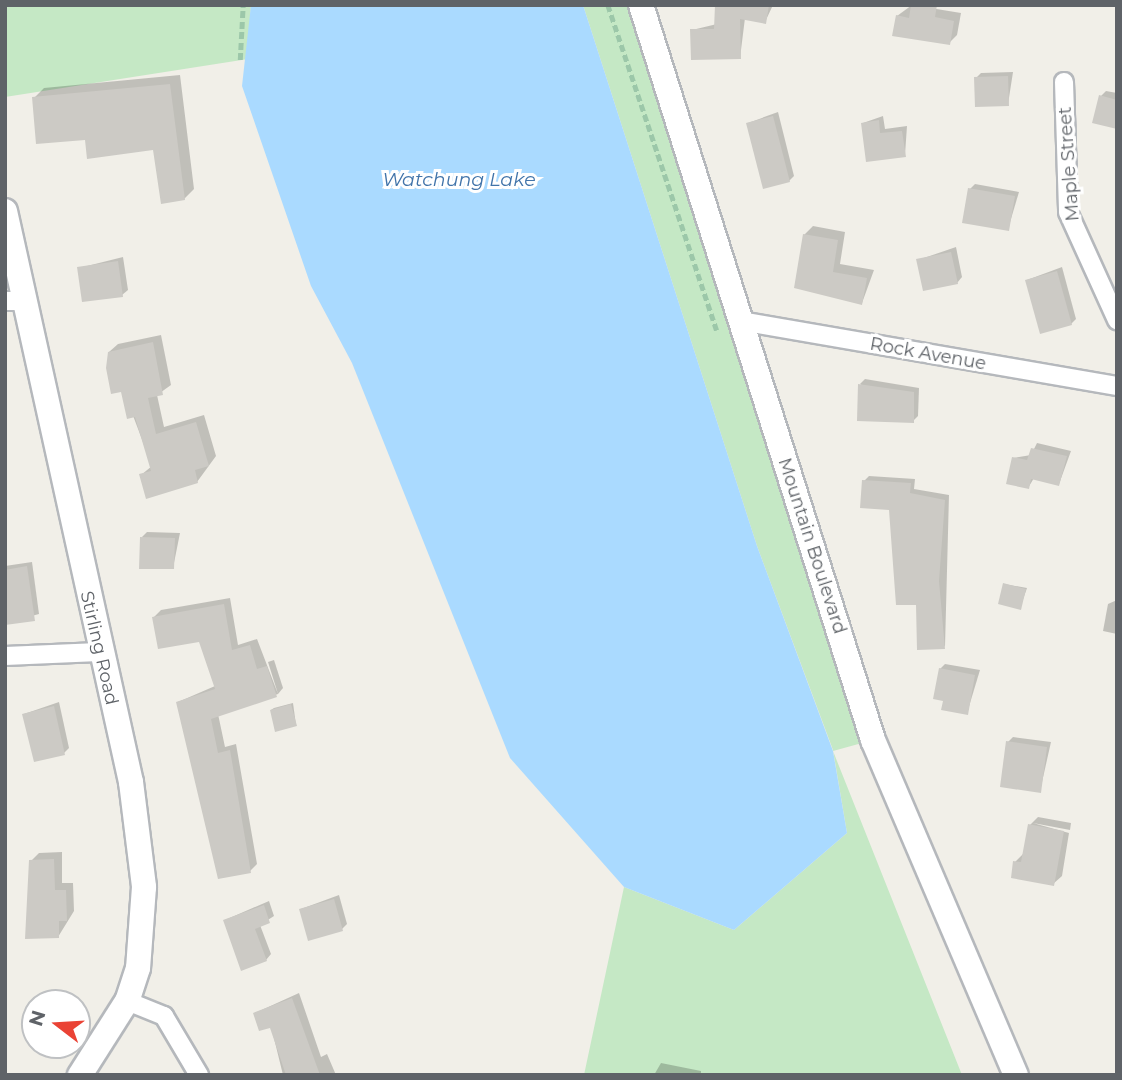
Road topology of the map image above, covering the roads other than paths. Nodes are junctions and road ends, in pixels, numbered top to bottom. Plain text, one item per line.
1 (641, 5) edge
2 (1065, 82) dead end
3 (5, 211) edge
4 (13, 301) edge
5 (1117, 320) edge
6 (740, 321) junction
7 (1117, 386) edge
8 (99, 652) junction
9 (5, 656) edge
10 (127, 1001) junction
11 (80, 1075) edge
12 (199, 1075) edge
13 (1016, 1075) edge

1 - 6 street, Mountain Boulevard
2 - 5 street, Maple Street
3 - 4 street, Stirling Road
4 - 8 street, Stirling Road
6 - 7 street, Rock Avenue
6 - 13 street, Mountain Boulevard
8 - 9 street
8 - 10 street, Stirling Road
10 - 11 street, Stirling Road
10 - 12 street

